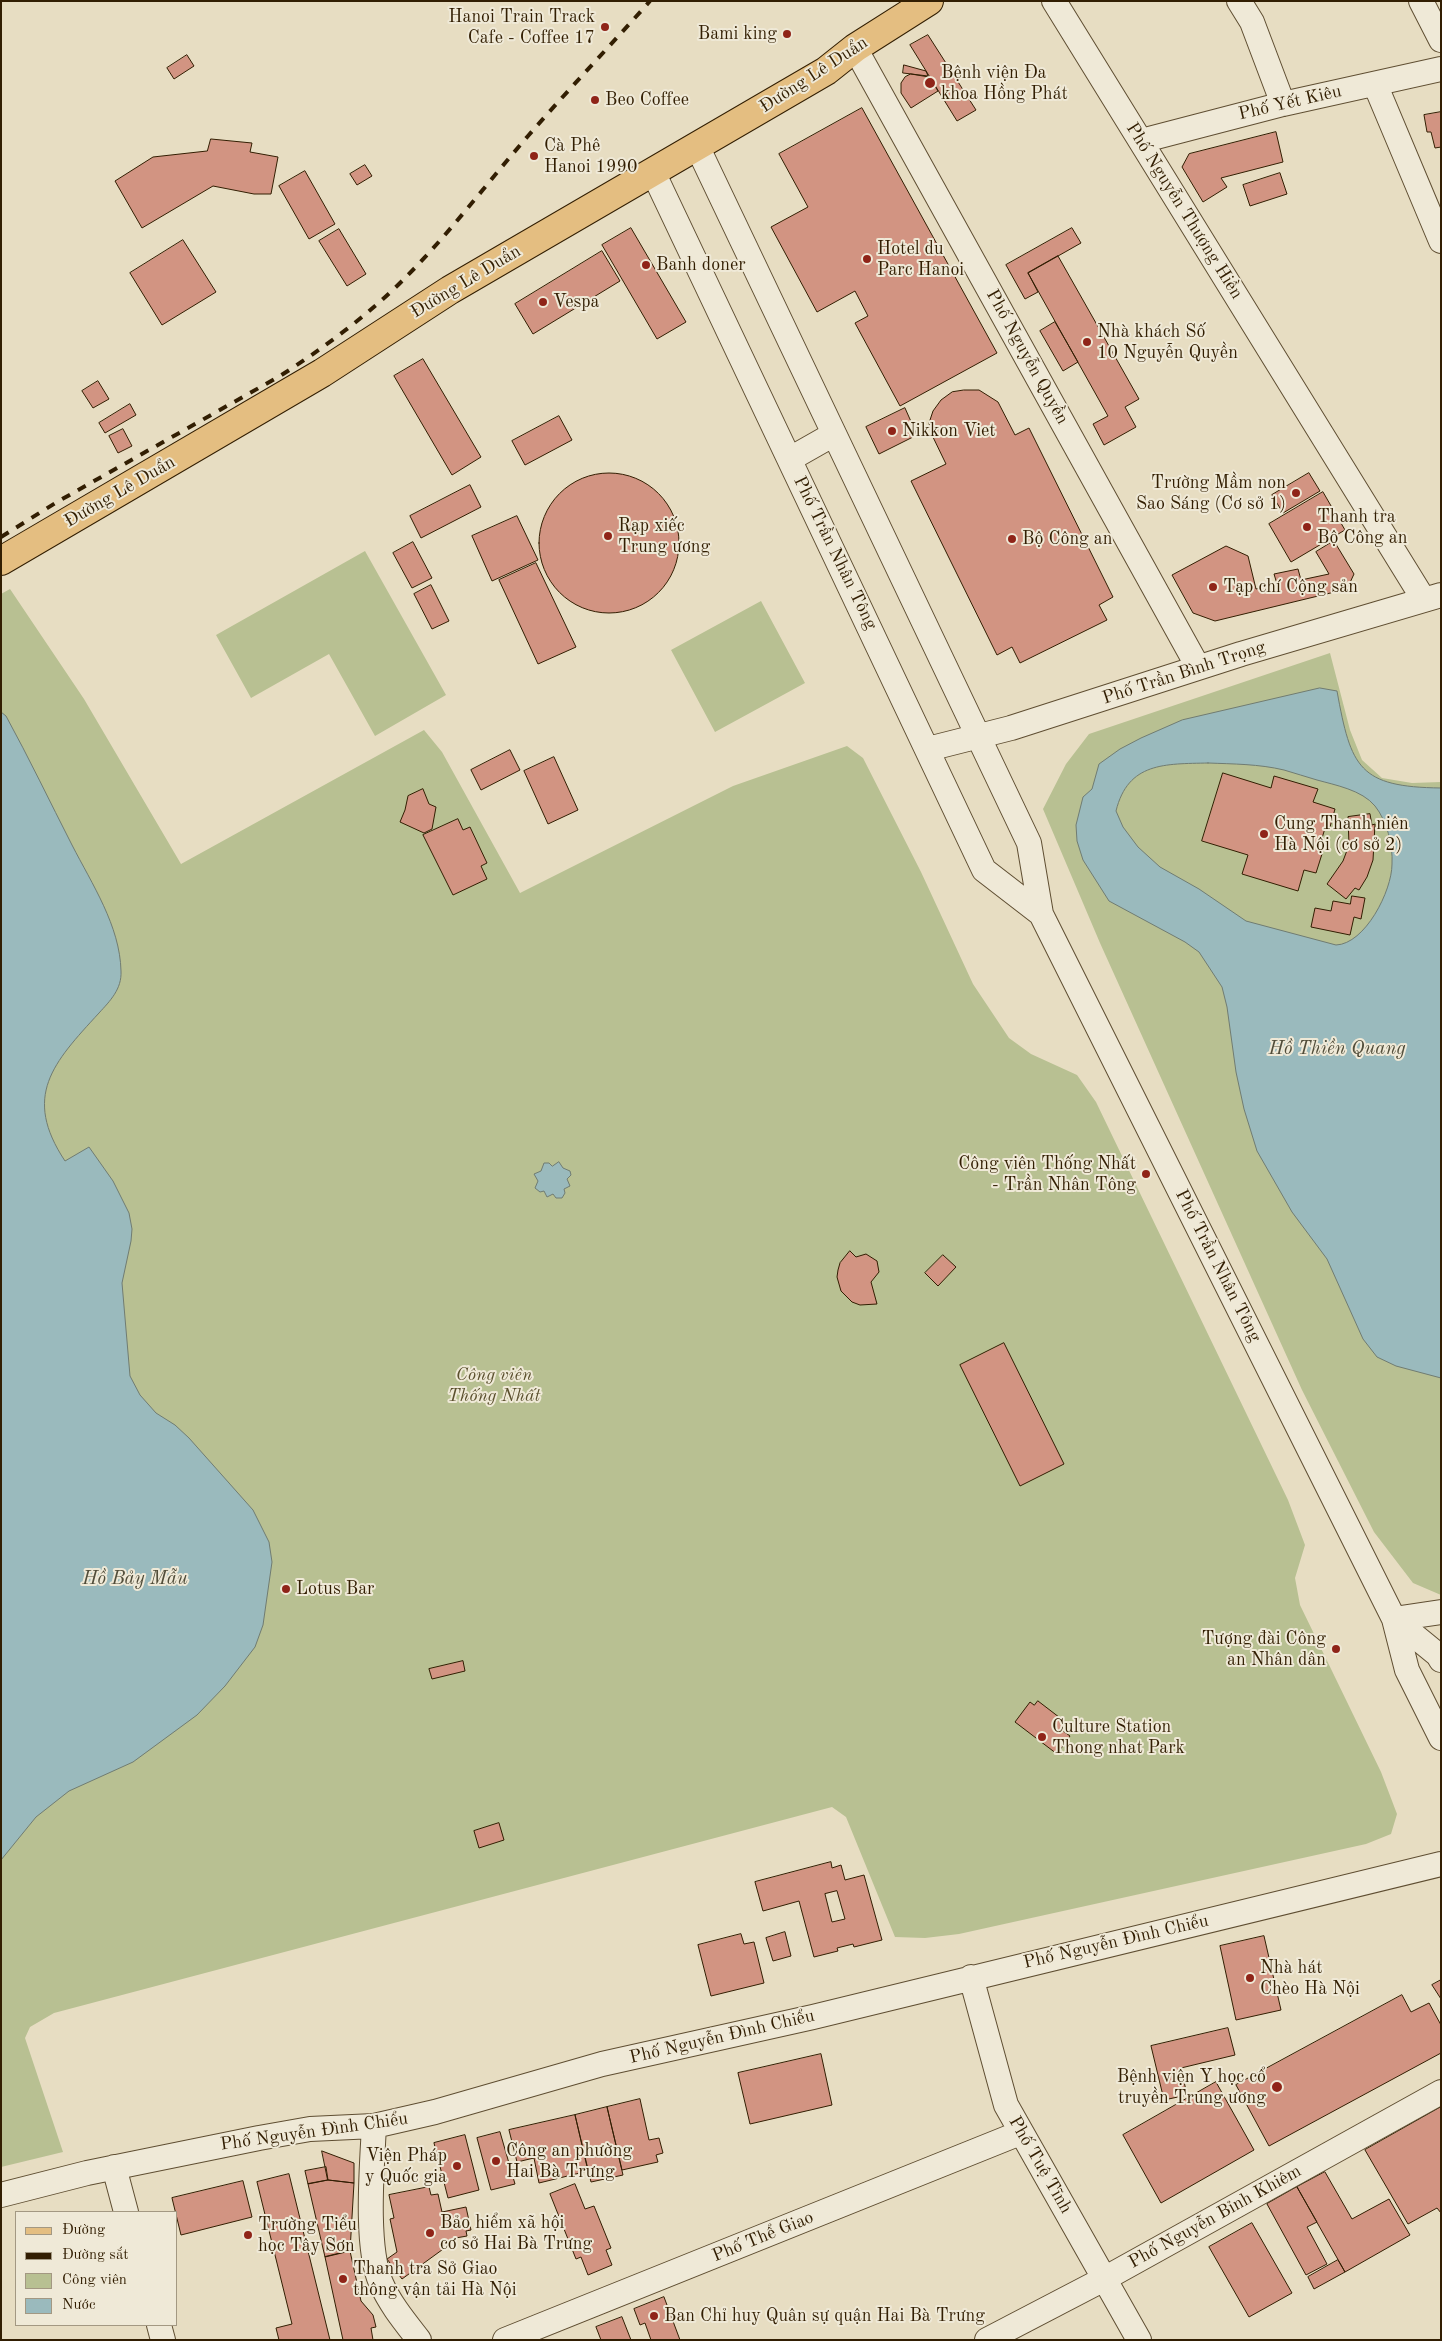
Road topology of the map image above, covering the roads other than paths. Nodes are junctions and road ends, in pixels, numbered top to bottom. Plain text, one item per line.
1 (929, 1) edge
2 (1054, 1) edge
3 (1239, 1) edge
4 (1421, 1) edge
5 (1441, 40) edge
6 (855, 48) junction
7 (1441, 69) edge
8 (1375, 84) junction
9 (1283, 104) junction
10 (1141, 140) junction
11 (697, 146) junction
12 (653, 172) junction
13 (1441, 241) edge
14 (834, 434) junction
15 (790, 459) junction
16 (1, 561) edge
17 (1432, 598) edge
18 (1198, 667) junction
19 (977, 736) junction
20 (928, 749) junction
21 (1041, 914) junction
22 (1441, 1612) edge
23 (1394, 1619) junction
24 (1441, 1660) edge
25 (1441, 1738) edge
26 (1441, 1864) edge
27 (971, 1977) junction
28 (1441, 2092) edge
29 (374, 2126) junction
30 (1020, 2133) junction
31 (114, 2167) junction
32 (1, 2196) edge
33 (126, 2211) edge
34 (1104, 2279) junction
35 (159, 2326) edge
36 (163, 2340) edge
37 (419, 2340) edge
38 (505, 2340) edge
39 (987, 2340) edge
40 (1139, 2340) edge

1 - 6 main road, Đường Lê Duẩn
2 - 10 street, Phố Nguyễn Thượng Hiền
3 - 9 street
4 - 5 street
6 - 11 main road, Đường Lê Duẩn
6 - 18 street, Phố Nguyễn Quyền
7 - 8 street, Phố Yết Kiêu
8 - 9 street, Phố Yết Kiêu
8 - 13 street
9 - 10 street, Phố Yết Kiêu
10 - 17 street, Phố Nguyễn Thượng Hiền
11 - 12 main road, Đường Lê Duẩn
11 - 14 street, Phố Trần Nhân Tông
12 - 15 street, Phố Trần Nhân Tông
12 - 16 main road, Đường Lê Duẩn
14 - 15 street
14 - 19 street, Phố Trần Nhân Tông
15 - 20 street, Phố Trần Nhân Tông
17 - 18 street, Phố Trần Bình Trọng
18 - 19 street, Phố Trần Bình Trọng
19 - 20 street, Phố Trần Bình Trọng
19 - 21 street, Phố Trần Nhân Tông
20 - 21 street, Phố Trần Nhân Tông
21 - 23 street, Phố Trần Nhân Tông
22 - 23 street
23 - 24 street, Phố Trần Nhân Tông
23 - 25 street, Phố Trần Nhân Tông
26 - 27 street, Phố Nguyễn Đình Chiểu
27 - 29 street, Phố Nguyễn Đình Chiểu
27 - 30 street, Phố Tuệ Tĩnh
28 - 34 street, Phố Nguyễn Bỉnh Khiêm
29 - 31 street, Phố Nguyễn Đình Chiểu
29 - 37 street
30 - 34 street, Phố Tuệ Tĩnh
30 - 38 street, Phố Thể Giao
31 - 32 street, Phố Nguyễn Đình Chiểu
31 - 33 street
34 - 39 street, Phố Nguyễn Bỉnh Khiêm
34 - 40 street, Phố Tuệ Tĩnh
35 - 36 street

